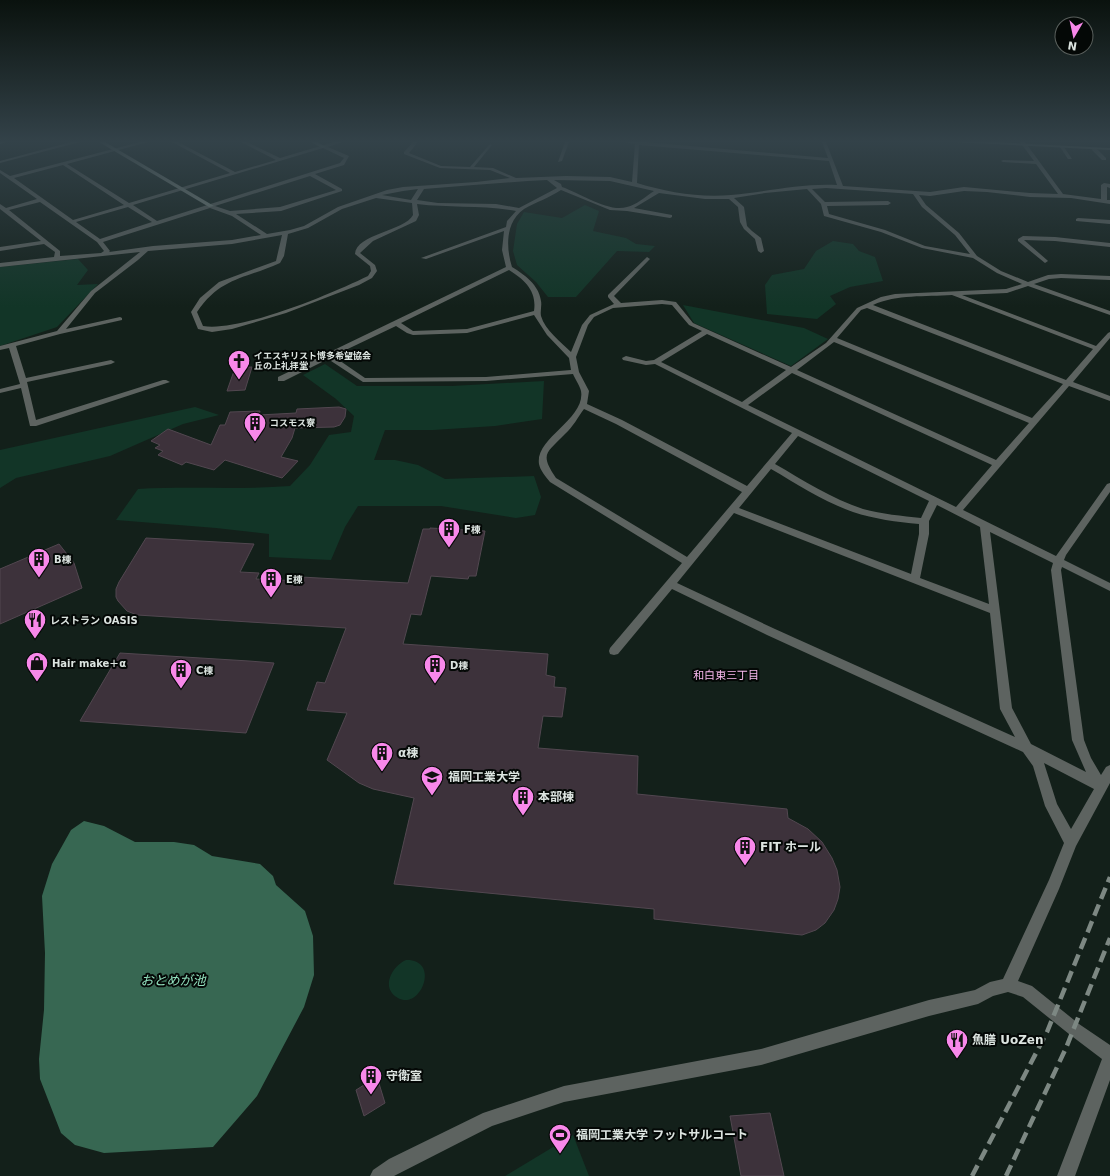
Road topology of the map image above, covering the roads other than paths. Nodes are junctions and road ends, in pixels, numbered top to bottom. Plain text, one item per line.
1 (36, 197) edge
2 (116, 197) edge
3 (156, 197) edge
4 (195, 197) edge
5 (240, 197) edge
6 (319, 197) edge
7 (372, 197) edge
8 (380, 197) edge
9 (417, 197) edge
10 (543, 197) edge
11 (583, 197) edge
12 (648, 197) edge
13 (704, 197) edge
14 (730, 197) joint
15 (817, 197) edge
16 (918, 197) edge
17 (1069, 197) edge
18 (1104, 197) edge
19 (41, 200) junction
20 (1104, 201) junction
21 (414, 202) junction
22 (1110, 202) edge
23 (888, 203) dead end
24 (824, 204) junction
25 (129, 205) junction
26 (211, 206) junction
27 (2, 208) edge
28 (627, 209) junction
29 (519, 210) junction
30 (230, 213) junction
31 (670, 216) dead end
32 (1078, 220) dead end
33 (72, 222) junction
34 (1110, 222) edge
35 (157, 223) junction
36 (507, 228) junction
37 (286, 233) junction
38 (266, 236) junction
39 (99, 241) junction
40 (46, 242) junction
41 (1110, 245) edge
42 (0, 249) edge
43 (146, 249) junction
44 (761, 251) dead end
45 (102, 255) junction
46 (975, 257) junction
47 (56, 258) junction
48 (424, 258) dead end
49 (646, 259) dead end
50 (1045, 261) dead end
51 (0, 265) edge
52 (509, 268) junction
53 (1110, 278) edge
54 (1028, 284) junction
55 (952, 294) junction
56 (619, 305) junction
57 (866, 305) junction
58 (538, 312) junction
59 (1110, 312) edge
60 (120, 319) dead end
61 (396, 323) junction
62 (707, 331) junction
63 (59, 332) junction
64 (1110, 334) edge
65 (833, 339) junction
66 (12, 345) junction
67 (0, 348) edge
68 (1098, 348) junction
69 (328, 356) junction
70 (572, 357) junction
71 (626, 358) dead end
72 (111, 362) dead end
73 (656, 362) junction
74 (792, 370) junction
75 (575, 372) junction
76 (281, 379) dead end
77 (166, 382) dead end
78 (24, 383) junction
79 (1068, 383) junction
80 (0, 391) edge
81 (1110, 399) edge
82 (583, 405) junction
83 (743, 405) junction
84 (1034, 422) junction
85 (797, 432) junction
86 (998, 464) junction
87 (770, 465) junction
88 (1110, 486) edge
89 (748, 491) junction
90 (934, 501) junction
91 (733, 509) junction
92 (956, 512) junction
93 (924, 521) junction
94 (985, 526) junction
95 (688, 562) junction
96 (1058, 562) junction
97 (915, 580) junction
98 (670, 584) junction
99 (1110, 587) edge
100 (995, 611) junction
101 (614, 651) dead end
102 (1028, 748) junction
103 (1110, 772) edge
104 (1101, 786) junction
105 (1071, 842) junction
106 (1008, 985) junction
107 (1110, 1055) edge
108 (1110, 1059) edge
109 (380, 1176) edge
110 (1066, 1176) edge

1 - 19 street
2 - 25 street
3 - 25 street
4 - 26 street
5 - 26 street
6 - 30 street
7 - 37 street
8 - 21 street
9 - 21 street
10 - 29 street
11 - 28 street
12 - 28 street
13 - 14 street
14 - 44 street
15 - 24 street
16 - 46 street
17 - 20 street
18 - 20 street
19 - 27 street
19 - 33 street
20 - 22 street
21 - 29 street
21 - 37 street
23 - 24 street
24 - 46 street
25 - 33 street
25 - 35 street
26 - 30 street
26 - 35 street
27 - 40 street
28 - 31 street
29 - 36 street
30 - 38 street
32 - 34 street
33 - 39 street
35 - 39 street
36 - 48 street
36 - 52 street
37 - 38 street
38 - 43 street
39 - 45 street
40 - 42 street
40 - 47 street
41 - 50 street
43 - 45 street
43 - 63 street
45 - 47 street
46 - 54 street
47 - 51 street
49 - 56 street
52 - 58 street
52 - 61 street
53 - 54 street
54 - 55 street
54 - 59 street
55 - 57 street
55 - 68 street
56 - 62 street
56 - 70 street
57 - 65 street
57 - 79 street
58 - 61 street
58 - 70 street
60 - 63 street
61 - 69 street
62 - 73 street
62 - 74 street
63 - 66 street
64 - 68 street
65 - 74 street
65 - 84 street
66 - 67 street
66 - 78 street
68 - 79 street
69 - 75 street
69 - 76 street
70 - 75 street
71 - 73 street
72 - 78 street
73 - 83 street
74 - 83 street
74 - 86 street
75 - 82 street
77 - 78 street
78 - 80 street
79 - 81 street
79 - 84 street
82 - 89 street
82 - 95 street
83 - 85 street
84 - 86 street
85 - 87 street
85 - 90 street
86 - 92 street
87 - 89 street
87 - 93 street
88 - 96 street
89 - 91 street
90 - 92 street
90 - 93 street
91 - 95 street
91 - 97 street
92 - 94 street
93 - 97 street
94 - 96 street
94 - 100 street
95 - 98 street
96 - 99 street
96 - 104 street
97 - 100 street
98 - 101 street
98 - 102 street
100 - 102 street
102 - 104 street
102 - 105 street
103 - 104 street
104 - 105 street
105 - 106 street
106 - 107 street
106 - 109 street
108 - 110 street

